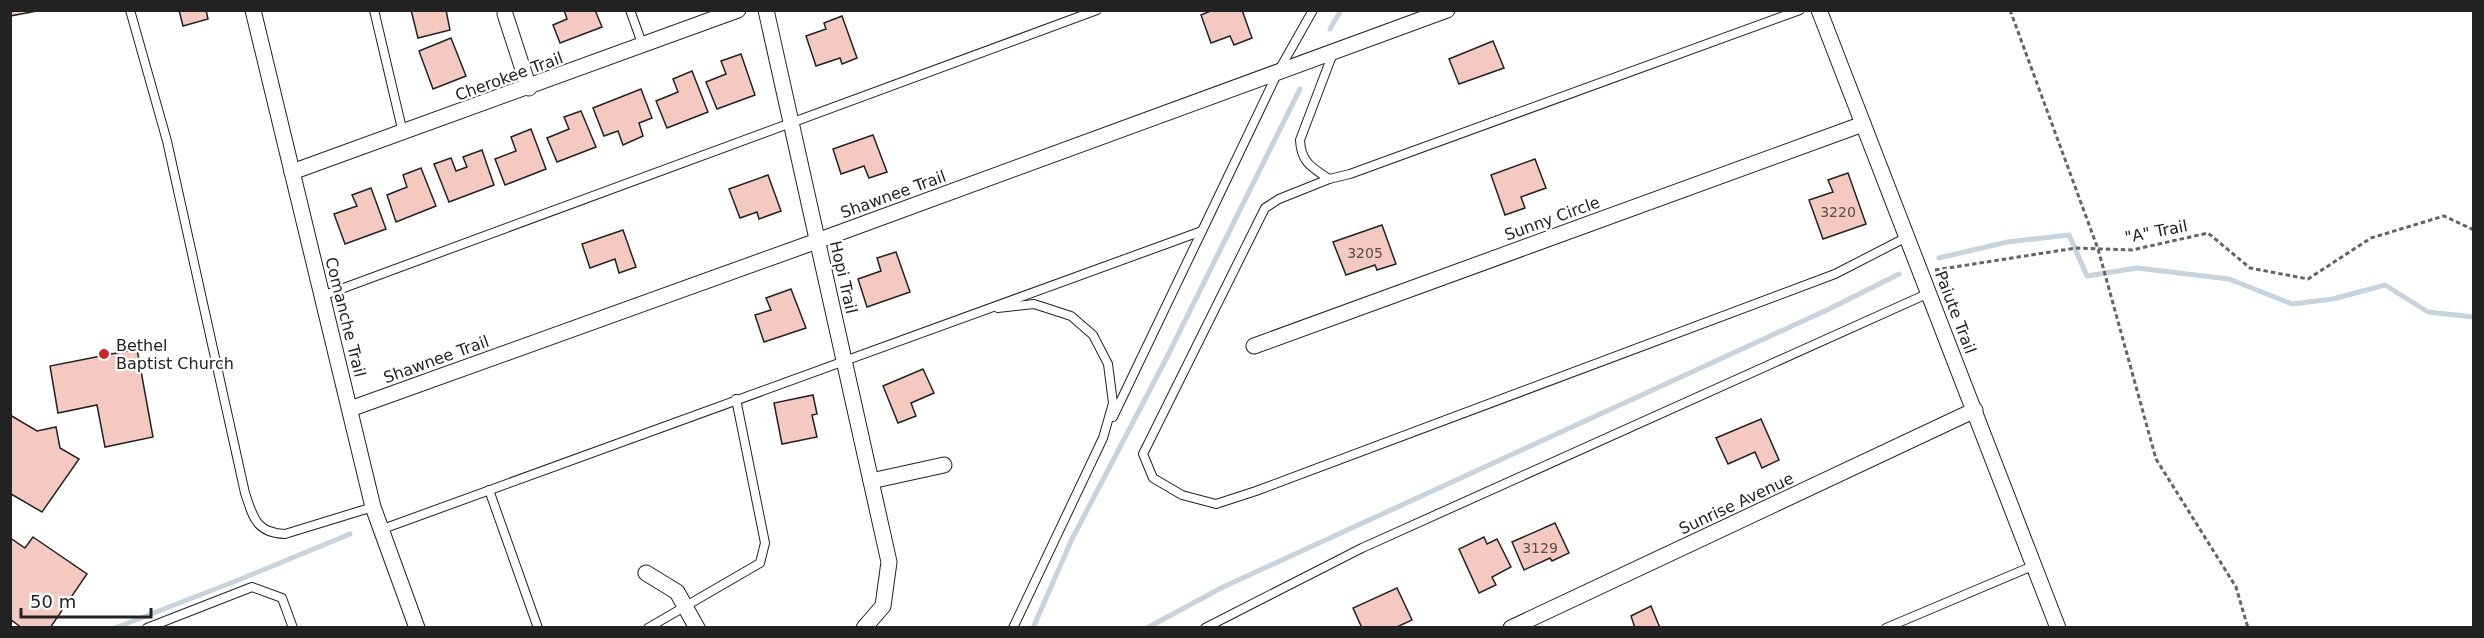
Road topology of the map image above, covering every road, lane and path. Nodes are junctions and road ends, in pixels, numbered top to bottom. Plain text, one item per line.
1 (130, 10) edge
2 (254, 10) edge
3 (374, 10) edge
4 (630, 10) edge
5 (738, 10) edge
6 (766, 10) edge
7 (1097, 10) edge
8 (1313, 10) edge
9 (1447, 10) edge
10 (1800, 10) edge
11 (1819, 10) edge
12 (2010, 10) edge
13 (505, 14) dead end
14 (643, 46) junction
15 (1332, 53) junction
16 (1278, 72) junction
17 (529, 88) junction
18 (791, 122) junction
19 (1863, 124) junction
20 (403, 133) junction
21 (292, 172) junction
22 (1329, 179) junction
23 (2474, 230) edge
24 (1202, 231) junction
25 (1907, 237) junction
26 (817, 241) junction
27 (2098, 249) junction
28 (1921, 272) junction
29 (1929, 293) junction
30 (322, 296) junction
31 (985, 309) junction
32 (1254, 346) dead end
33 (845, 360) junction
34 (736, 399) junction
35 (350, 409) junction
36 (1975, 410) junction
37 (1104, 438) junction
38 (944, 465) dead end
39 (871, 481) junction
40 (489, 490) junction
41 (373, 507) junction
42 (380, 530) junction
43 (2035, 565) junction
44 (646, 573) dead end
45 (685, 606) junction
46 (147, 627) edge
47 (293, 627) edge
48 (417, 627) edge
49 (538, 627) edge
50 (648, 627) edge
51 (698, 627) edge
52 (864, 627) edge
53 (1013, 627) edge
54 (1205, 627) edge
55 (1511, 627) edge
56 (1886, 627) edge
57 (2058, 627) edge
58 (2248, 627) edge

1 - 41 lane
2 - 21 street, Comanche Trail
3 - 20 lane
4 - 14 lane
5 - 14 street, Cherokee Trail
6 - 18 street, Hopi Trail
7 - 18 lane
8 - 16 lane
9 - 15 street, Shawnee Trail
10 - 22 lane
11 - 19 street, Paiute Trail
12 - 27 path
13 - 17 street
14 - 17 street, Cherokee Trail
15 - 16 street, Shawnee Trail
15 - 22 lane
16 - 24 lane
16 - 26 street, Shawnee Trail
17 - 20 street, Cherokee Trail
18 - 26 street, Hopi Trail
18 - 30 lane
19 - 25 street, Paiute Trail
19 - 32 street, Sunny Circle
20 - 21 street, Cherokee Trail
21 - 30 street, Comanche Trail
22 - 25 lane
23 - 27 path, "A" Trail
24 - 31 lane
24 - 37 lane
25 - 28 street, Paiute Trail
26 - 33 street, Hopi Trail
26 - 35 street, Shawnee Trail
27 - 28 path, "A" Trail
27 - 58 path
28 - 29 street, Paiute Trail
29 - 36 street, Paiute Trail
29 - 54 lane
30 - 35 street, Comanche Trail
31 - 33 lane
31 - 37 lane
33 - 34 lane
33 - 39 street, Hopi Trail
34 - 40 lane
34 - 45 lane
35 - 41 street, Comanche Trail
36 - 43 street, Paiute Trail
36 - 55 street, Sunrise Avenue
37 - 53 lane
38 - 39 street
39 - 52 street, Hopi Trail
40 - 42 lane
40 - 49 lane
41 - 42 street, Comanche Trail
42 - 48 street, Comanche Trail
43 - 56 lane
43 - 57 street, Paiute Trail
44 - 45 street
45 - 50 lane
45 - 51 street
46 - 47 lane

